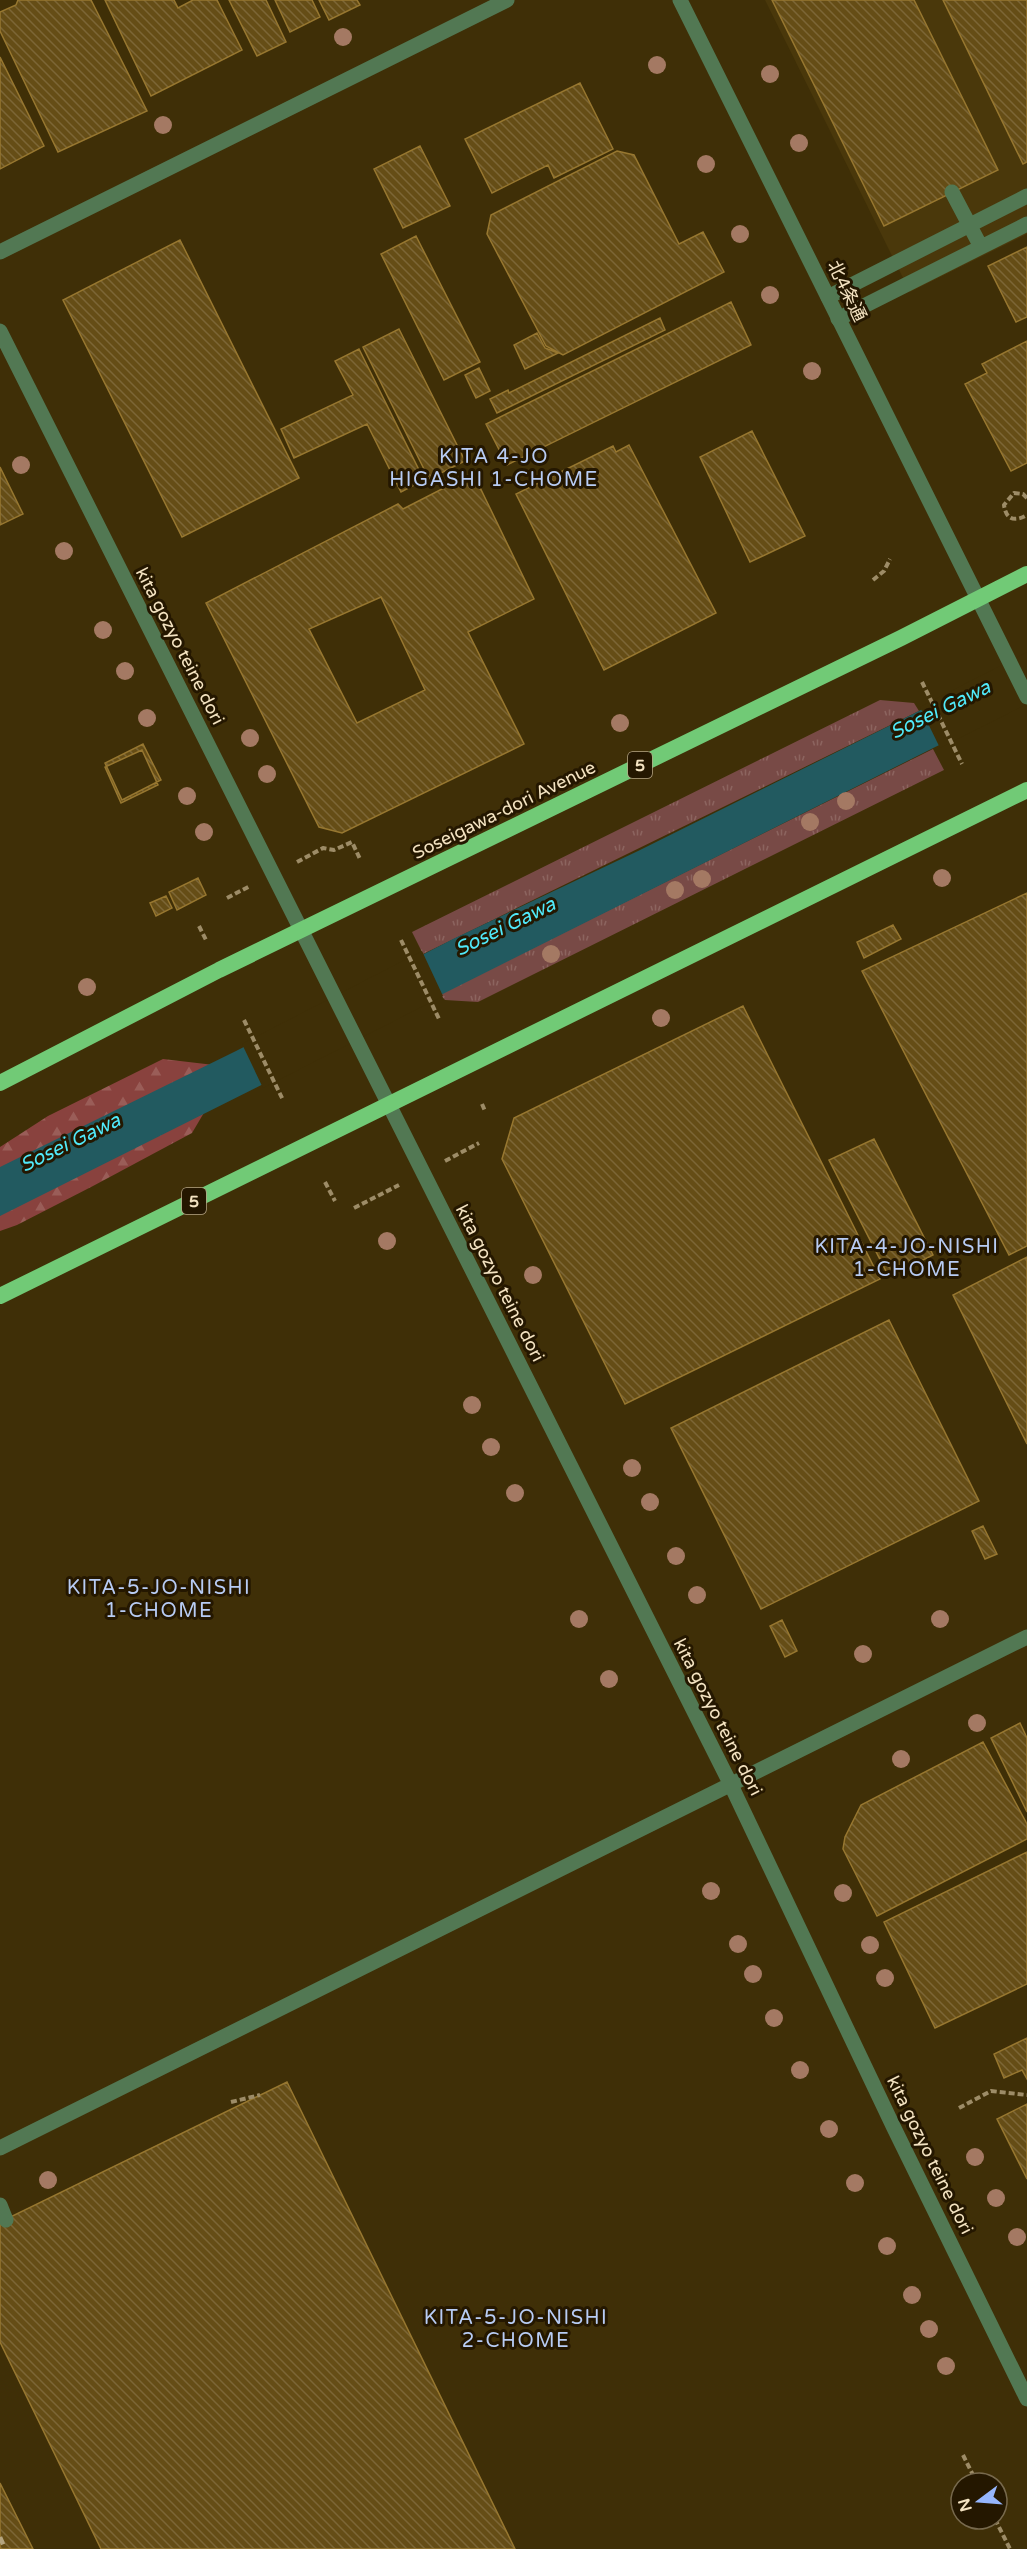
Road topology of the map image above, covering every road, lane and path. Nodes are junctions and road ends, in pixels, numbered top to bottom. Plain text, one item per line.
1 (507, 0) edge
2 (680, 0) edge
3 (952, 192) dead end
4 (1027, 196) edge
5 (1027, 224) edge
6 (970, 226) junction
7 (981, 247) junction
8 (0, 252) edge
9 (828, 297) junction
10 (838, 319) junction
11 (0, 331) edge
12 (1027, 498) edge
13 (1027, 515) edge
14 (890, 559) dead end
15 (1027, 574) edge
16 (873, 580) dead end
17 (978, 598) junction
18 (921, 682) dead end
19 (1027, 697) edge
20 (962, 764) dead end
21 (1027, 790) edge
22 (322, 848) dead end
23 (360, 858) dead end
24 (199, 926) dead end
25 (301, 930) junction
26 (401, 940) dead end
27 (207, 942) dead end
28 (244, 1020) dead end
29 (440, 1020) dead end
30 (0, 1083) edge
31 (284, 1100) dead end
32 (482, 1104) dead end
33 (388, 1105) junction
34 (485, 1111) dead end
35 (325, 1182) dead end
36 (335, 1201) dead end
37 (0, 1296) edge
38 (1027, 1637) edge
39 (730, 1783) junction
40 (260, 2095) dead end
41 (1027, 2095) edge
42 (231, 2102) dead end
43 (959, 2108) dead end
44 (0, 2148) edge
45 (0, 2205) edge
46 (6, 2220) dead end
47 (1027, 2399) edge
48 (963, 2455) dead end
49 (971, 2471) edge
50 (1001, 2531) edge
51 (1010, 2549) edge

1 - 8 street
2 - 9 street, 北4条通
3 - 6 street
4 - 6 street
5 - 7 street
6 - 7 street
6 - 9 street
7 - 10 street
9 - 10 street, 北4条通
10 - 17 street, 北4条通
11 - 25 street, kita gozyo teine dori
12 - 13 path
14 - 16 path
15 - 17 highway, Soseigawa-dori Avenue / 5
17 - 19 street, 北4条通
17 - 25 highway, Soseigawa-dori Avenue / 5
18 - 20 path
21 - 33 highway, 5
22 - 23 path
24 - 27 path
25 - 30 highway, Soseigawa-dori Avenue / 5
25 - 33 street, kita gozyo teine dori
26 - 29 path
28 - 31 path
32 - 34 path
33 - 37 highway, 5
33 - 39 street, kita gozyo teine dori
35 - 36 path
38 - 39 street
39 - 44 street
39 - 47 street, kita gozyo teine dori
40 - 42 path
41 - 43 path
45 - 46 street
48 - 49 path
50 - 51 path

